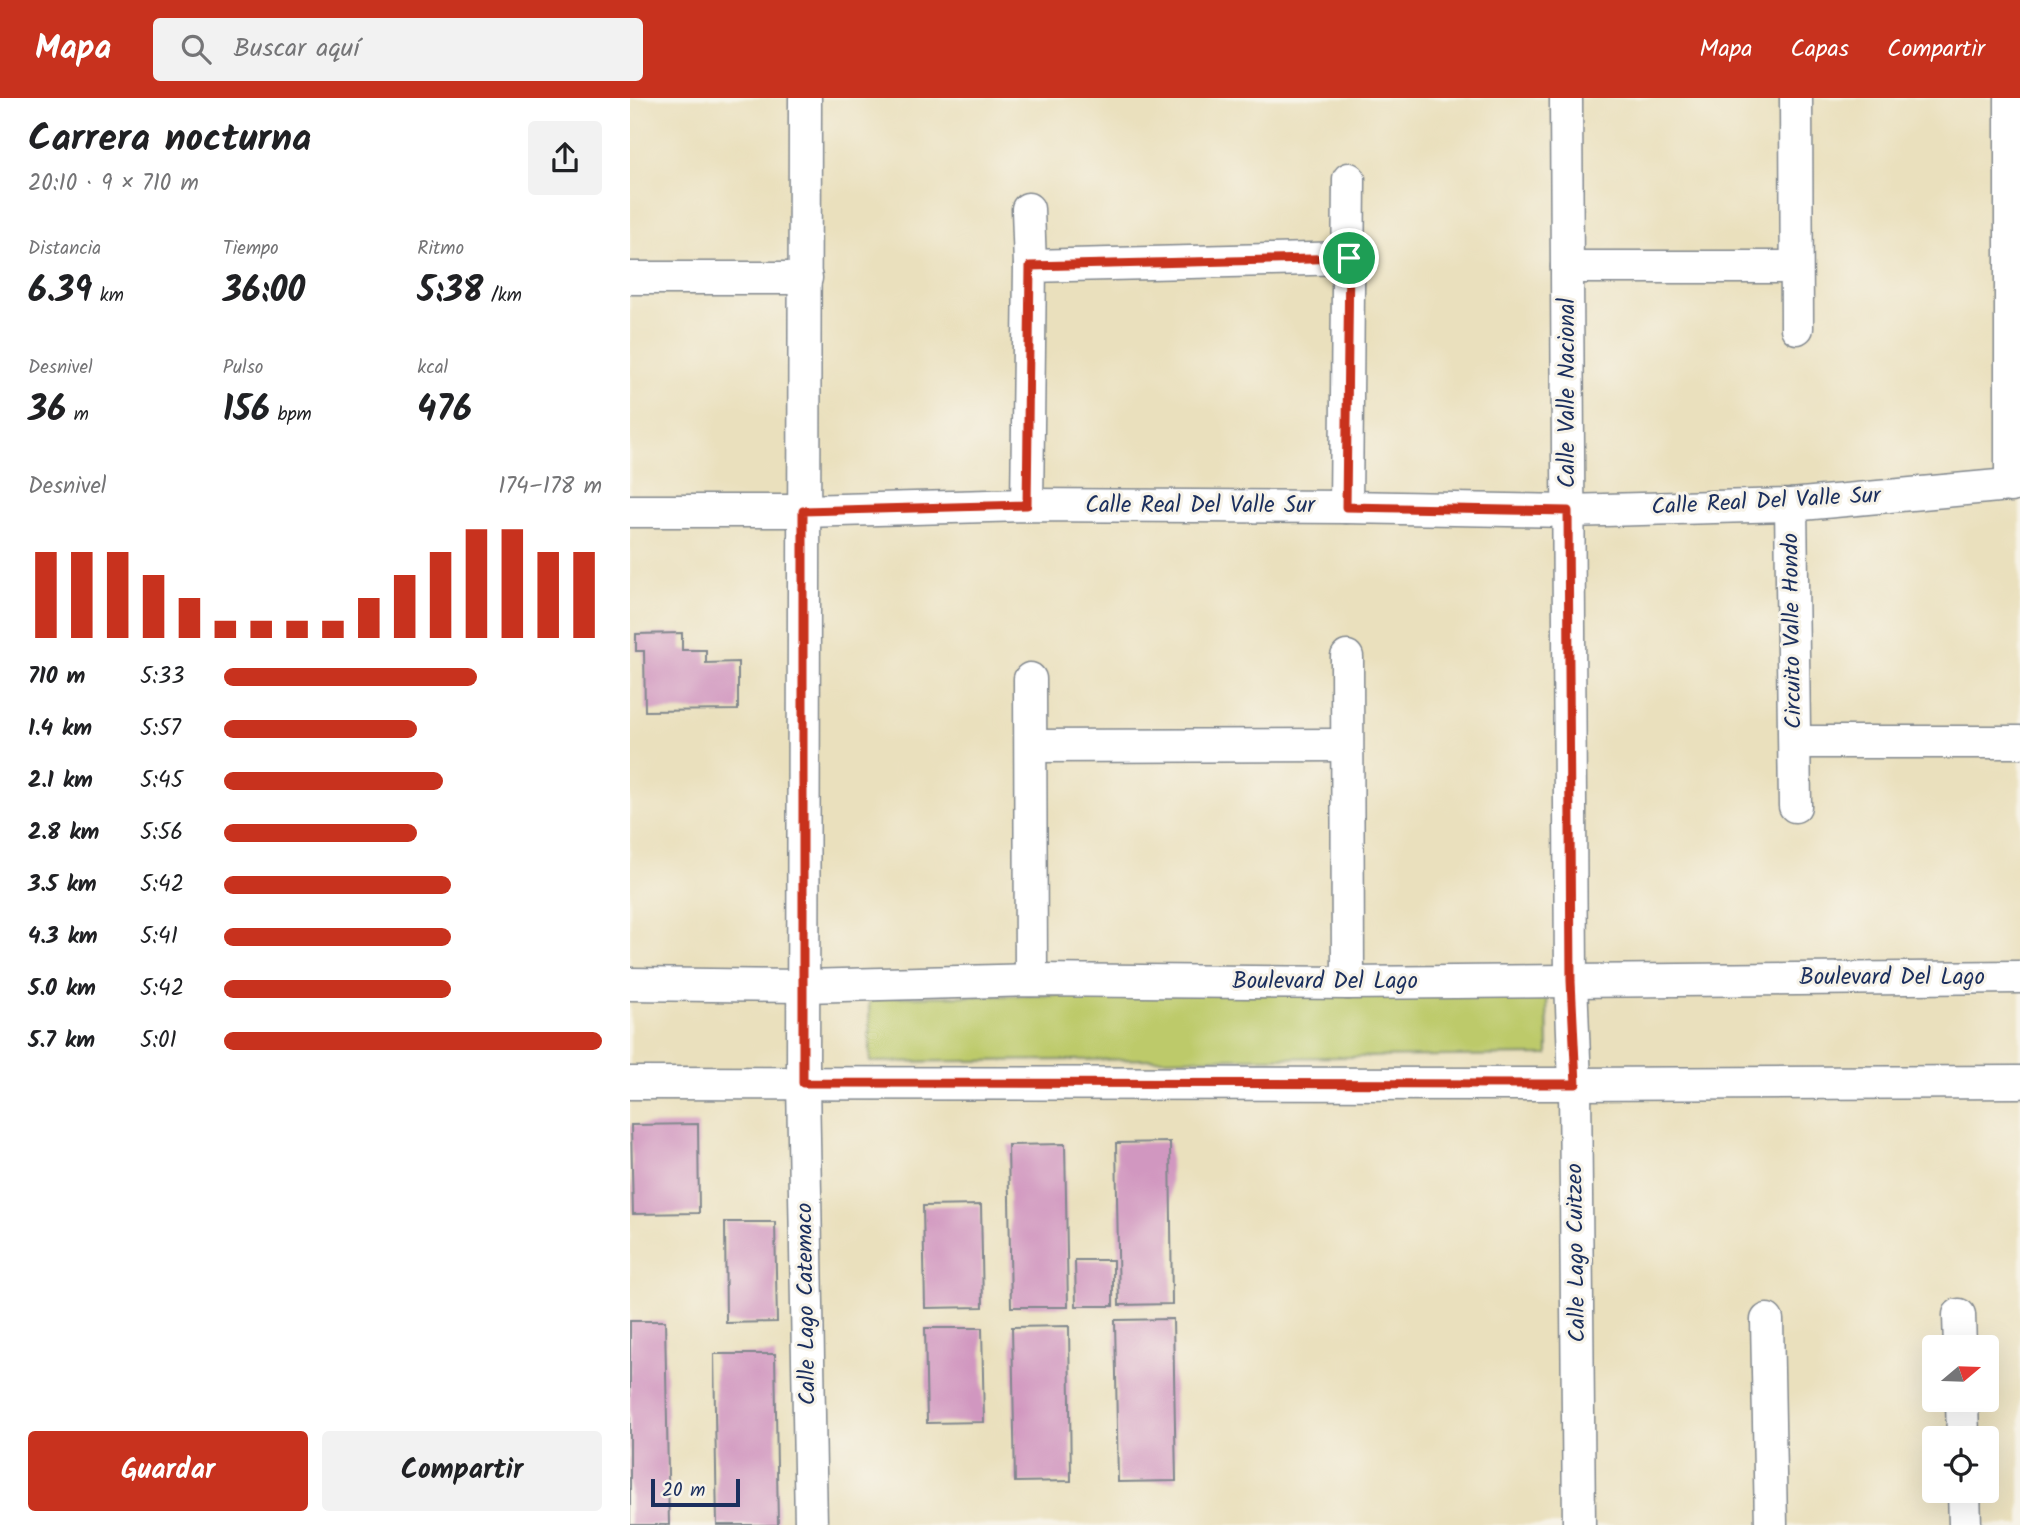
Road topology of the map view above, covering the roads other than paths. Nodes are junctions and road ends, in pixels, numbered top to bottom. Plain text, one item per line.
1 (805, 98) edge
2 (1566, 98) edge
3 (1796, 98) edge
4 (2011, 98) edge
5 (1349, 179) dead end
6 (1028, 208) dead end
7 (1349, 258) junction
8 (1030, 266) junction
9 (1567, 267) junction
10 (1796, 267) junction
11 (630, 278) edge
12 (806, 278) junction
13 (1797, 328) dead end
14 (2016, 485) edge
15 (1027, 505) junction
16 (1791, 505) junction
17 (1346, 507) junction
18 (630, 511) edge
19 (803, 511) junction
20 (1568, 511) junction
21 (1347, 657) dead end
22 (1030, 679) dead end
23 (1795, 742) junction
24 (2020, 742) edge
25 (1346, 745) junction
26 (1031, 746) junction
27 (1795, 806) dead end
28 (2020, 977) edge
29 (1031, 980) junction
30 (1571, 981) junction
31 (1348, 983) junction
32 (630, 984) edge
33 (804, 986) junction
34 (2020, 1082) edge
35 (630, 1083) edge
36 (803, 1083) junction
37 (1576, 1084) junction
38 (1959, 1315) dead end
39 (1767, 1320) dead end
40 (1960, 1335) edge
41 (1964, 1503) edge
42 (811, 1525) edge
43 (1579, 1525) edge
44 (1771, 1525) edge
45 (1955, 1525) edge
46 (1965, 1525) edge

1 - 12 street, Calle Lago Catemaco
2 - 9 street, Calle Valle Nacional
3 - 10 street
4 - 14 street
5 - 7 street
6 - 8 street
7 - 8 street
7 - 17 street
8 - 15 street
9 - 10 street
9 - 20 street, Calle Valle Nacional
10 - 13 street
11 - 12 street
12 - 19 street, Calle Lago Catemaco
14 - 16 street, Calle Real Del Valle Sur
15 - 17 street, Calle Real Del Valle Sur
15 - 19 street, Calle Real Del Valle Sur
16 - 20 street, Calle Real Del Valle Sur
16 - 23 street, Circuito Valle Hondo
17 - 20 street, Calle Real Del Valle Sur
18 - 19 street, Calle Real Del Valle Sur
19 - 33 street, Calle Lago Catemaco
20 - 30 street, Calle Valle Nacional
21 - 25 street
22 - 26 street
23 - 24 street, Circuito Valle Hondo
23 - 27 street
25 - 26 street
25 - 31 street
26 - 29 street
28 - 30 street, Boulevard Del Lago
29 - 31 street, Boulevard Del Lago
29 - 33 street, Boulevard Del Lago
30 - 31 street, Boulevard Del Lago
30 - 37 street, Calle Lago Cuitzeo
32 - 33 street, Boulevard Del Lago
33 - 36 street, Calle Lago Catemaco
34 - 37 street
35 - 36 street
36 - 37 street
36 - 42 street, Calle Lago Catemaco
37 - 43 street, Calle Lago Cuitzeo
38 - 40 street
39 - 44 street
41 - 46 street
45 - 46 street

